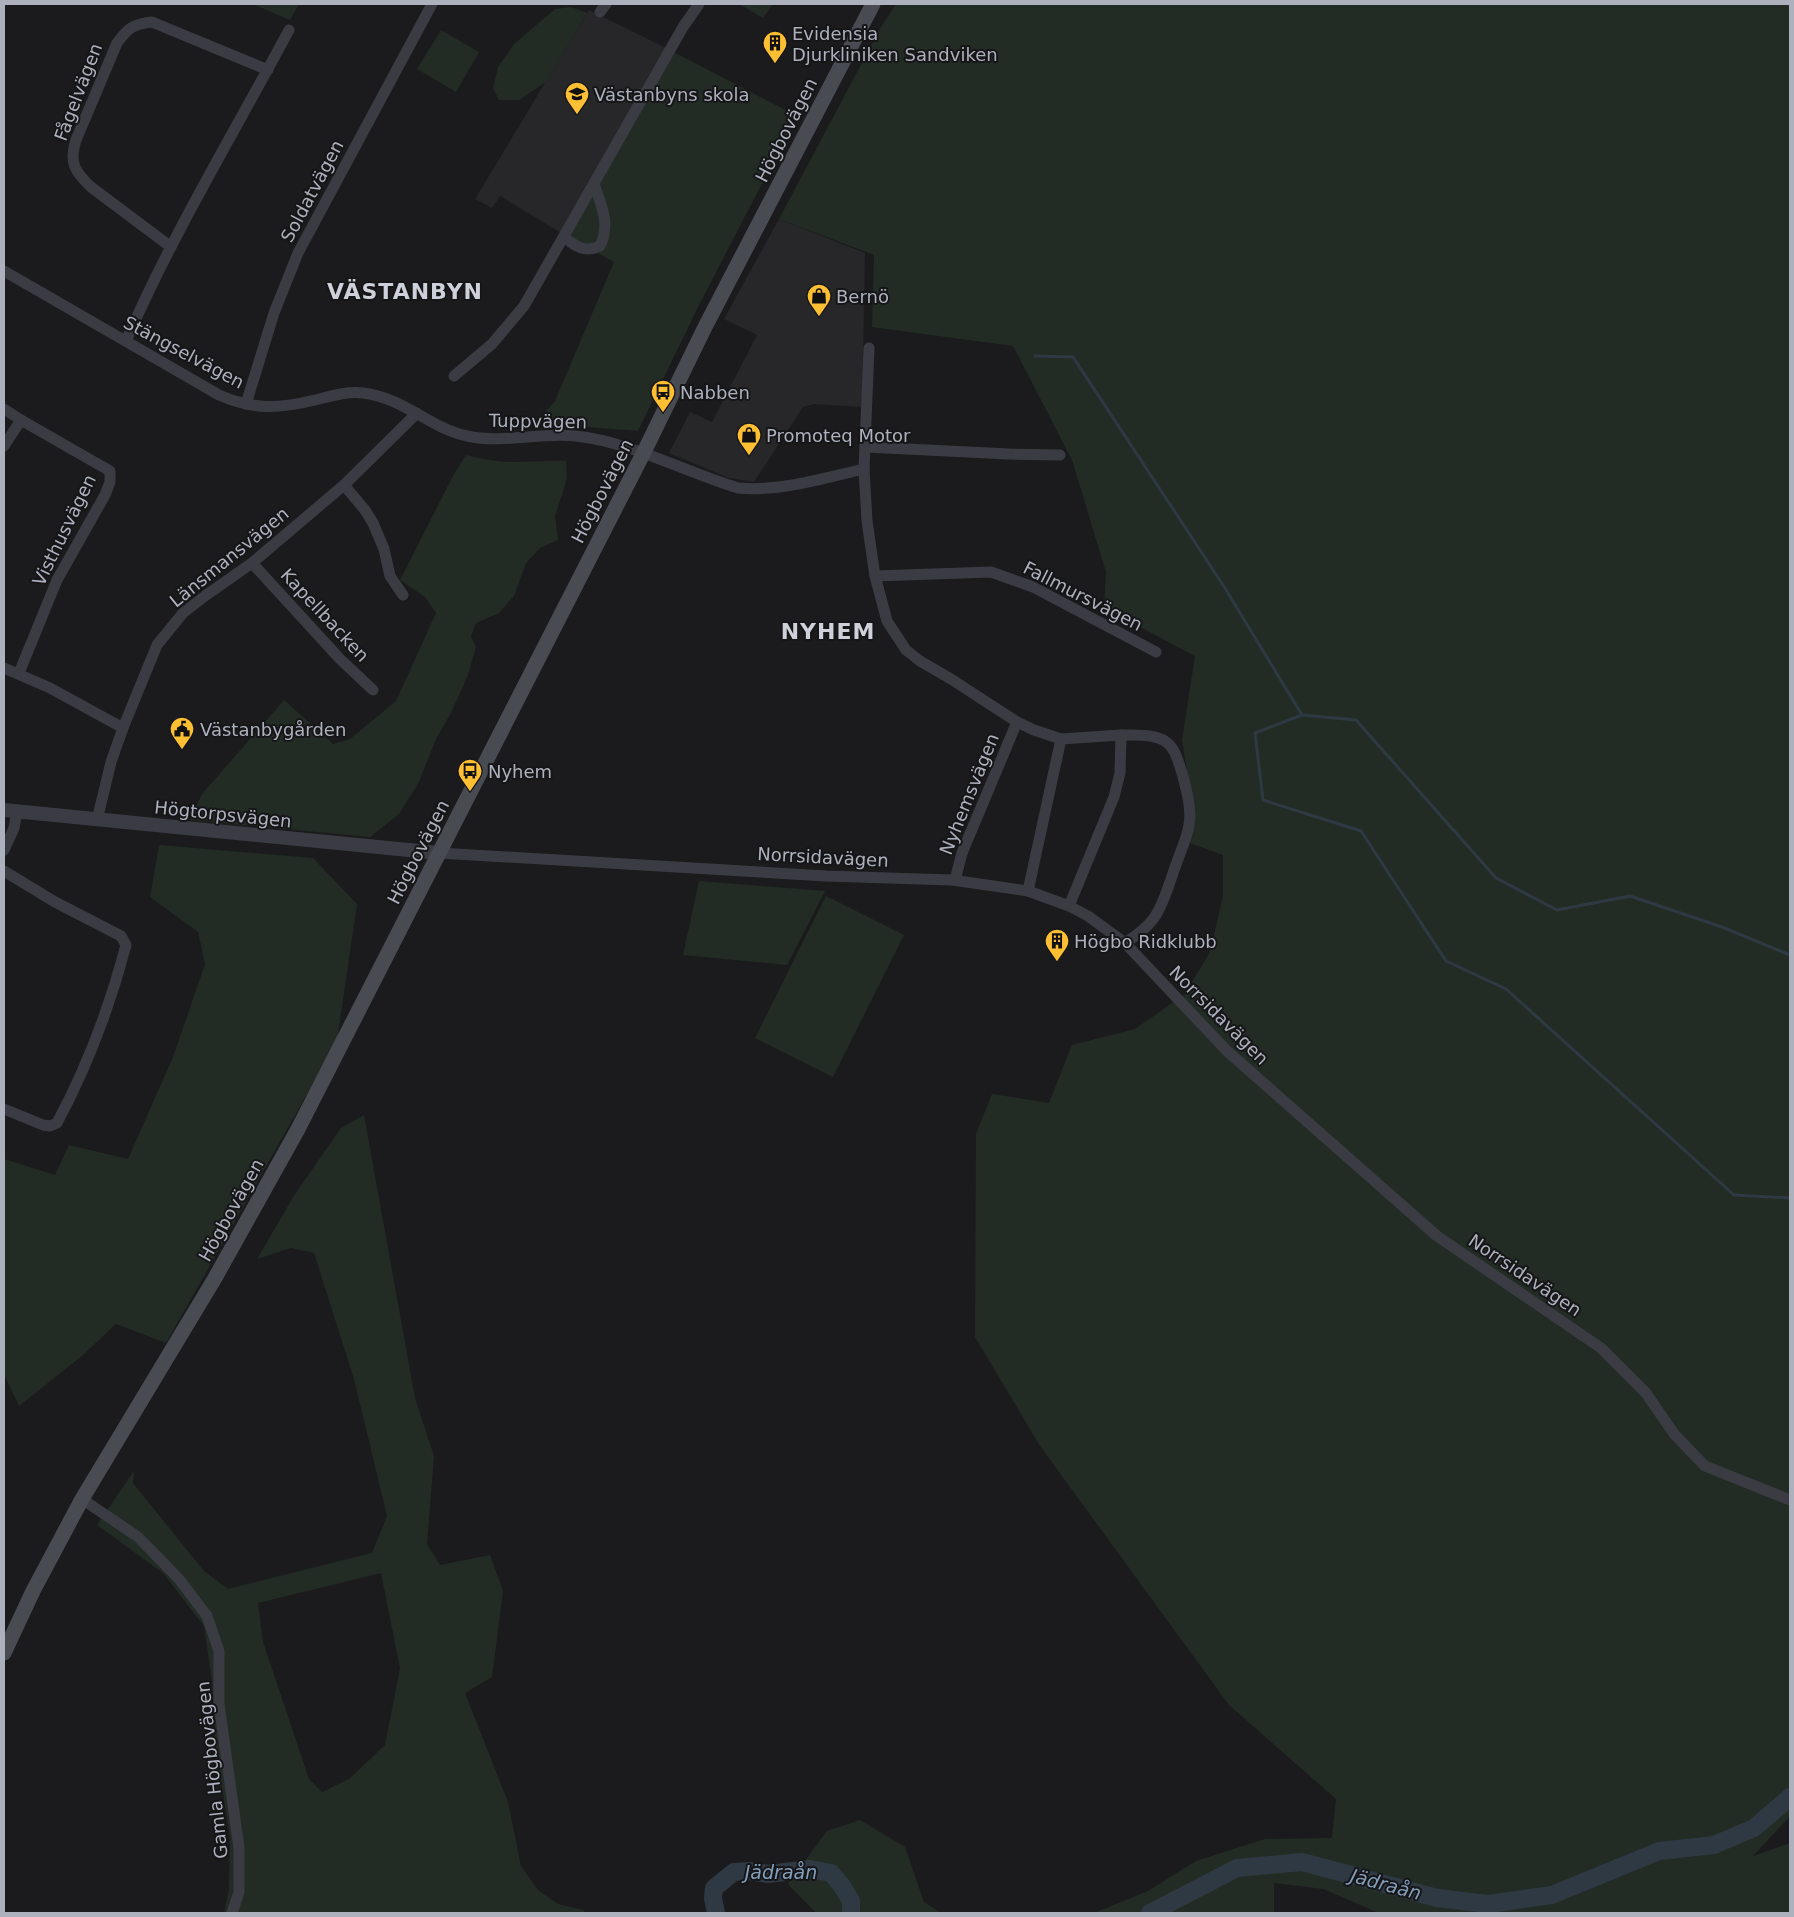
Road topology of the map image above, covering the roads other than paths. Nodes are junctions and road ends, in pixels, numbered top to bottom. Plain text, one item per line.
1 (432, 4) edge
2 (699, 4) edge
3 (873, 4) edge
4 (289, 30) dead end
5 (268, 70) junction
6 (594, 184) junction
7 (564, 237) junction
8 (171, 247) junction
9 (4, 272) edge
10 (126, 341) junction
11 (869, 348) dead end
12 (454, 376) dead end
13 (246, 404) junction
14 (4, 409) edge
15 (417, 413) junction
16 (21, 420) junction
17 (4, 446) edge
18 (865, 447) junction
19 (643, 454) junction
20 (1060, 455) dead end
21 (864, 470) junction
22 (344, 485) junction
23 (252, 563) junction
24 (874, 576) junction
25 (403, 595) dead end
26 (1156, 652) dead end
27 (4, 668) edge
28 (19, 673) junction
29 (373, 690) dead end
30 (1017, 722) junction
31 (123, 728) junction
32 (1121, 735) junction
33 (1061, 738) junction
34 (11, 811) edge
35 (97, 820) junction
36 (4, 850) edge
37 (439, 853) junction
38 (4, 871) edge
39 (955, 880) junction
40 (1028, 892) junction
41 (1069, 906) junction
42 (1125, 943) junction
43 (4, 1109) edge
44 (82, 1499) junction
45 (1790, 1500) edge
46 (4, 1653) edge
47 (232, 1913) edge

1 - 13 street, Soldatvägen
2 - 6 street
3 - 19 main road, Högbovägen
4 - 5 street
5 - 8 street
5 - 8 street, Fågelvägen
6 - 7 street
6 - 7 street
7 - 12 street
8 - 10 street
9 - 10 street, Stängselvägen
10 - 13 street, Stängselvägen
11 - 18 street, Nyhemsvägen
13 - 15 street, Stängselvägen
14 - 16 street
15 - 19 street, Tuppvägen
15 - 22 street, Länsmansvägen
16 - 17 street
16 - 28 street, Visthusvägen
18 - 20 street
18 - 21 street, Nyhemsvägen
19 - 21 street, Tuppvägen
19 - 37 main road, Högbovägen
21 - 24 street, Nyhemsvägen
22 - 23 street, Länsmansvägen
22 - 25 street
23 - 29 street, Kapellbacken
23 - 31 street, Länsmansvägen
24 - 26 street, Fallmursvägen
24 - 30 street, Nyhemsvägen
27 - 28 street
28 - 31 street
30 - 33 street, Nyhemsvägen
30 - 39 street, Nyhemsvägen
31 - 35 street, Länsmansvägen
32 - 33 street, Nyhemsvägen
32 - 41 street
32 - 42 street
33 - 40 street
34 - 35 street, Högtorpsvägen
34 - 36 street
35 - 37 street, Högtorpsvägen
37 - 39 street, Norrsidavägen
37 - 44 main road, Högbovägen
38 - 43 street
39 - 40 street, Norrsidavägen
40 - 41 street, Norrsidavägen
41 - 42 street, Norrsidavägen
42 - 45 street, Norrsidavägen
44 - 46 main road, Högbovägen
44 - 47 street, Gamla Högbovägen

